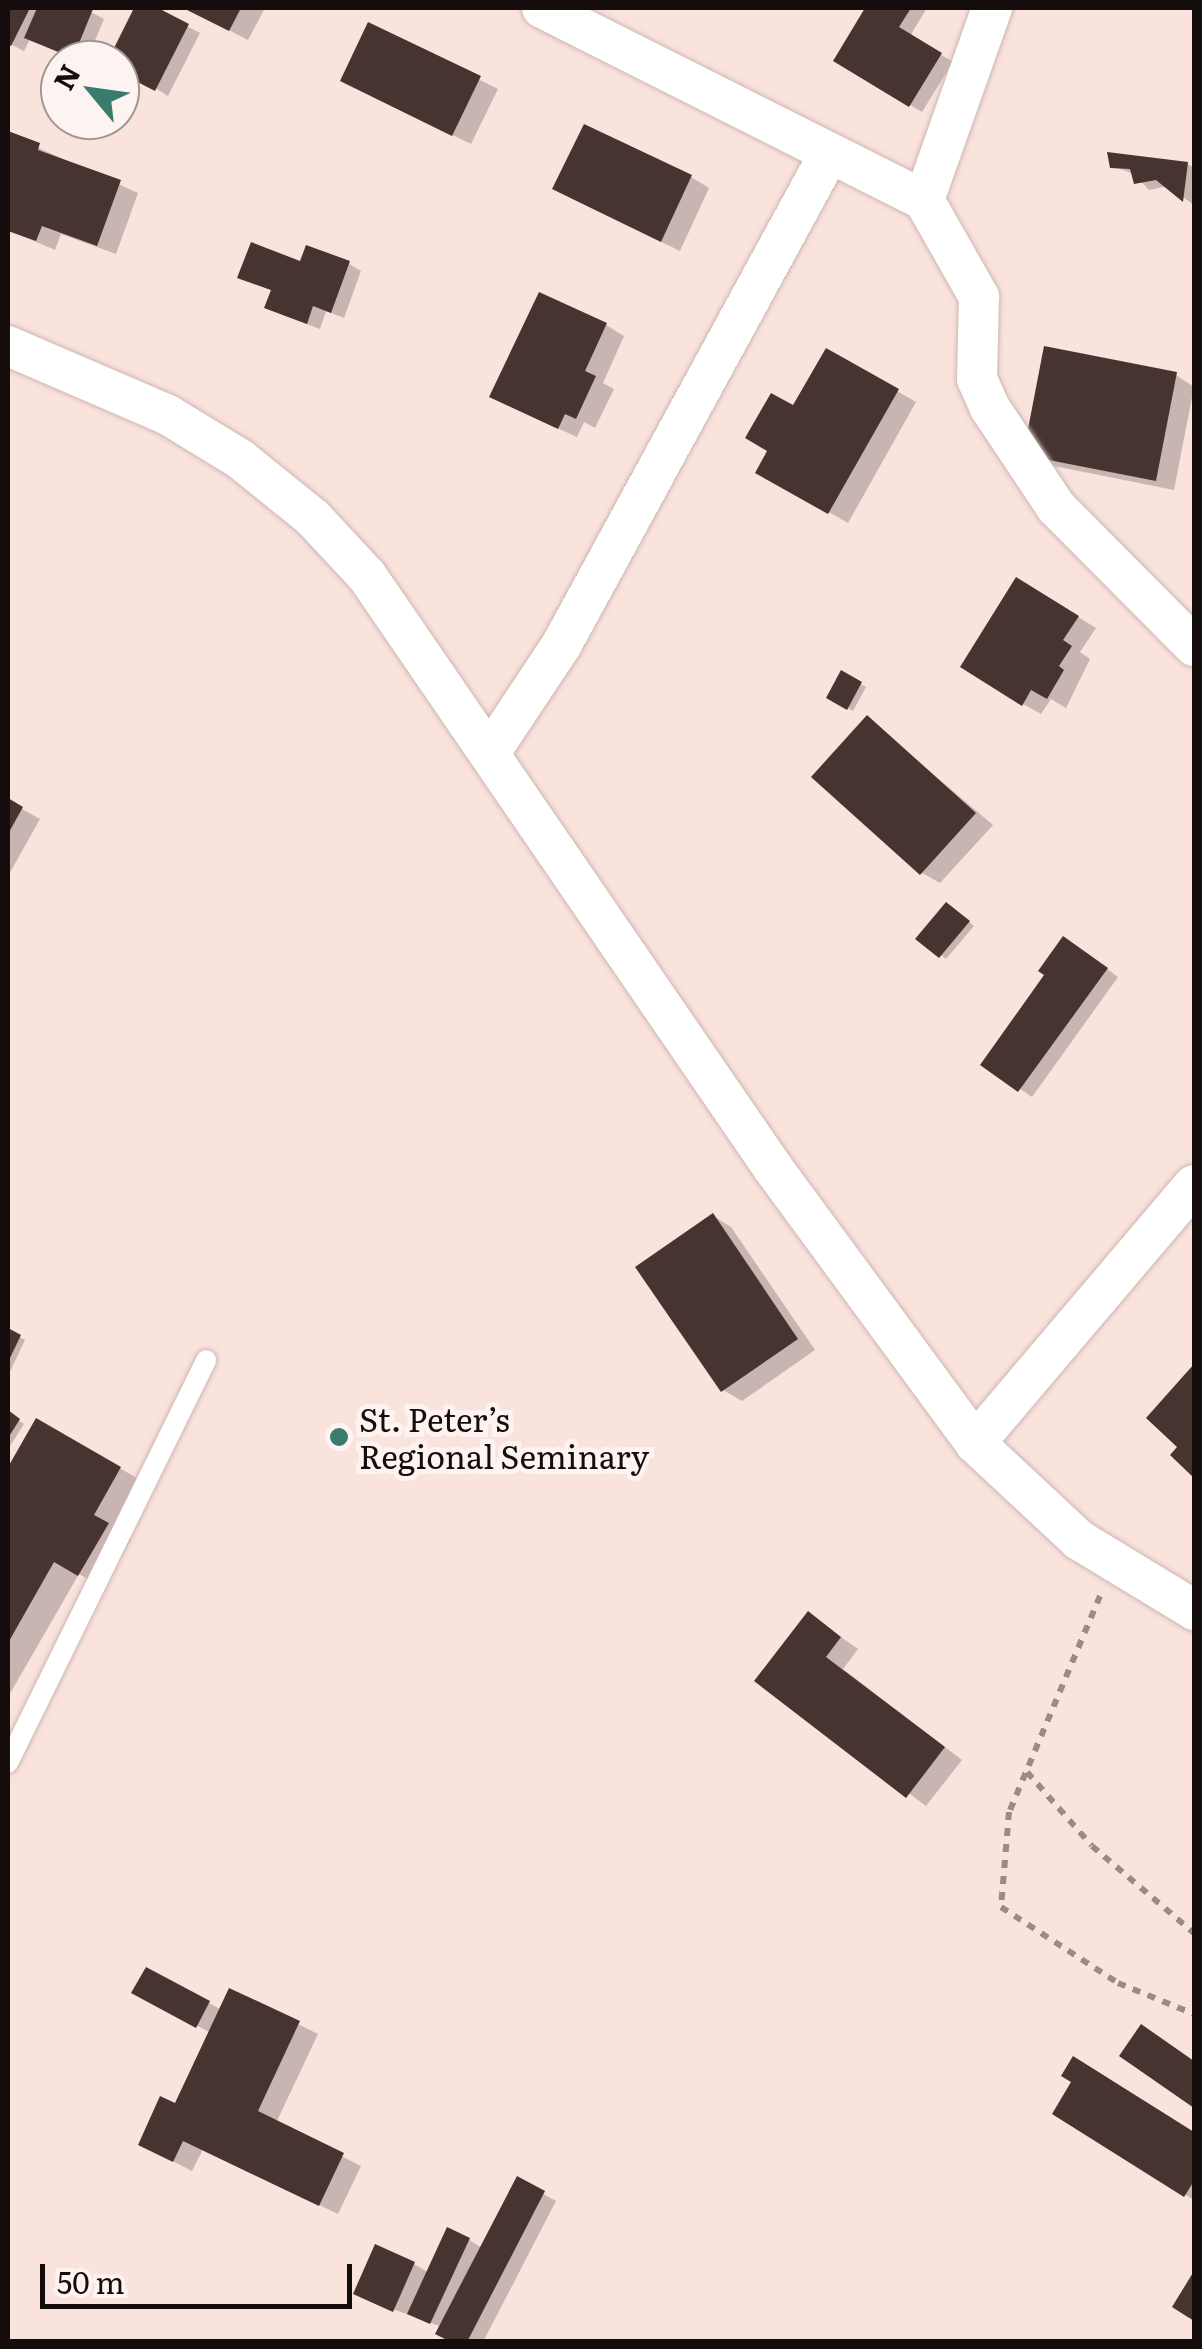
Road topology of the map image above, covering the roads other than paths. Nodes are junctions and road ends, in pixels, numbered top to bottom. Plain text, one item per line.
1 (542, 8) edge
2 (992, 8) edge
3 (828, 156) junction
4 (924, 200) junction
5 (8, 346) edge
6 (1194, 646) edge
7 (491, 751) junction
8 (1194, 1184) edge
9 (206, 1360) dead end
10 (975, 1443) junction
11 (1194, 1610) edge
12 (8, 1764) edge

1 - 3 street
2 - 4 street
3 - 4 street
3 - 7 street
4 - 6 street
5 - 7 street
7 - 10 street
8 - 10 street
9 - 12 lane
10 - 11 street

